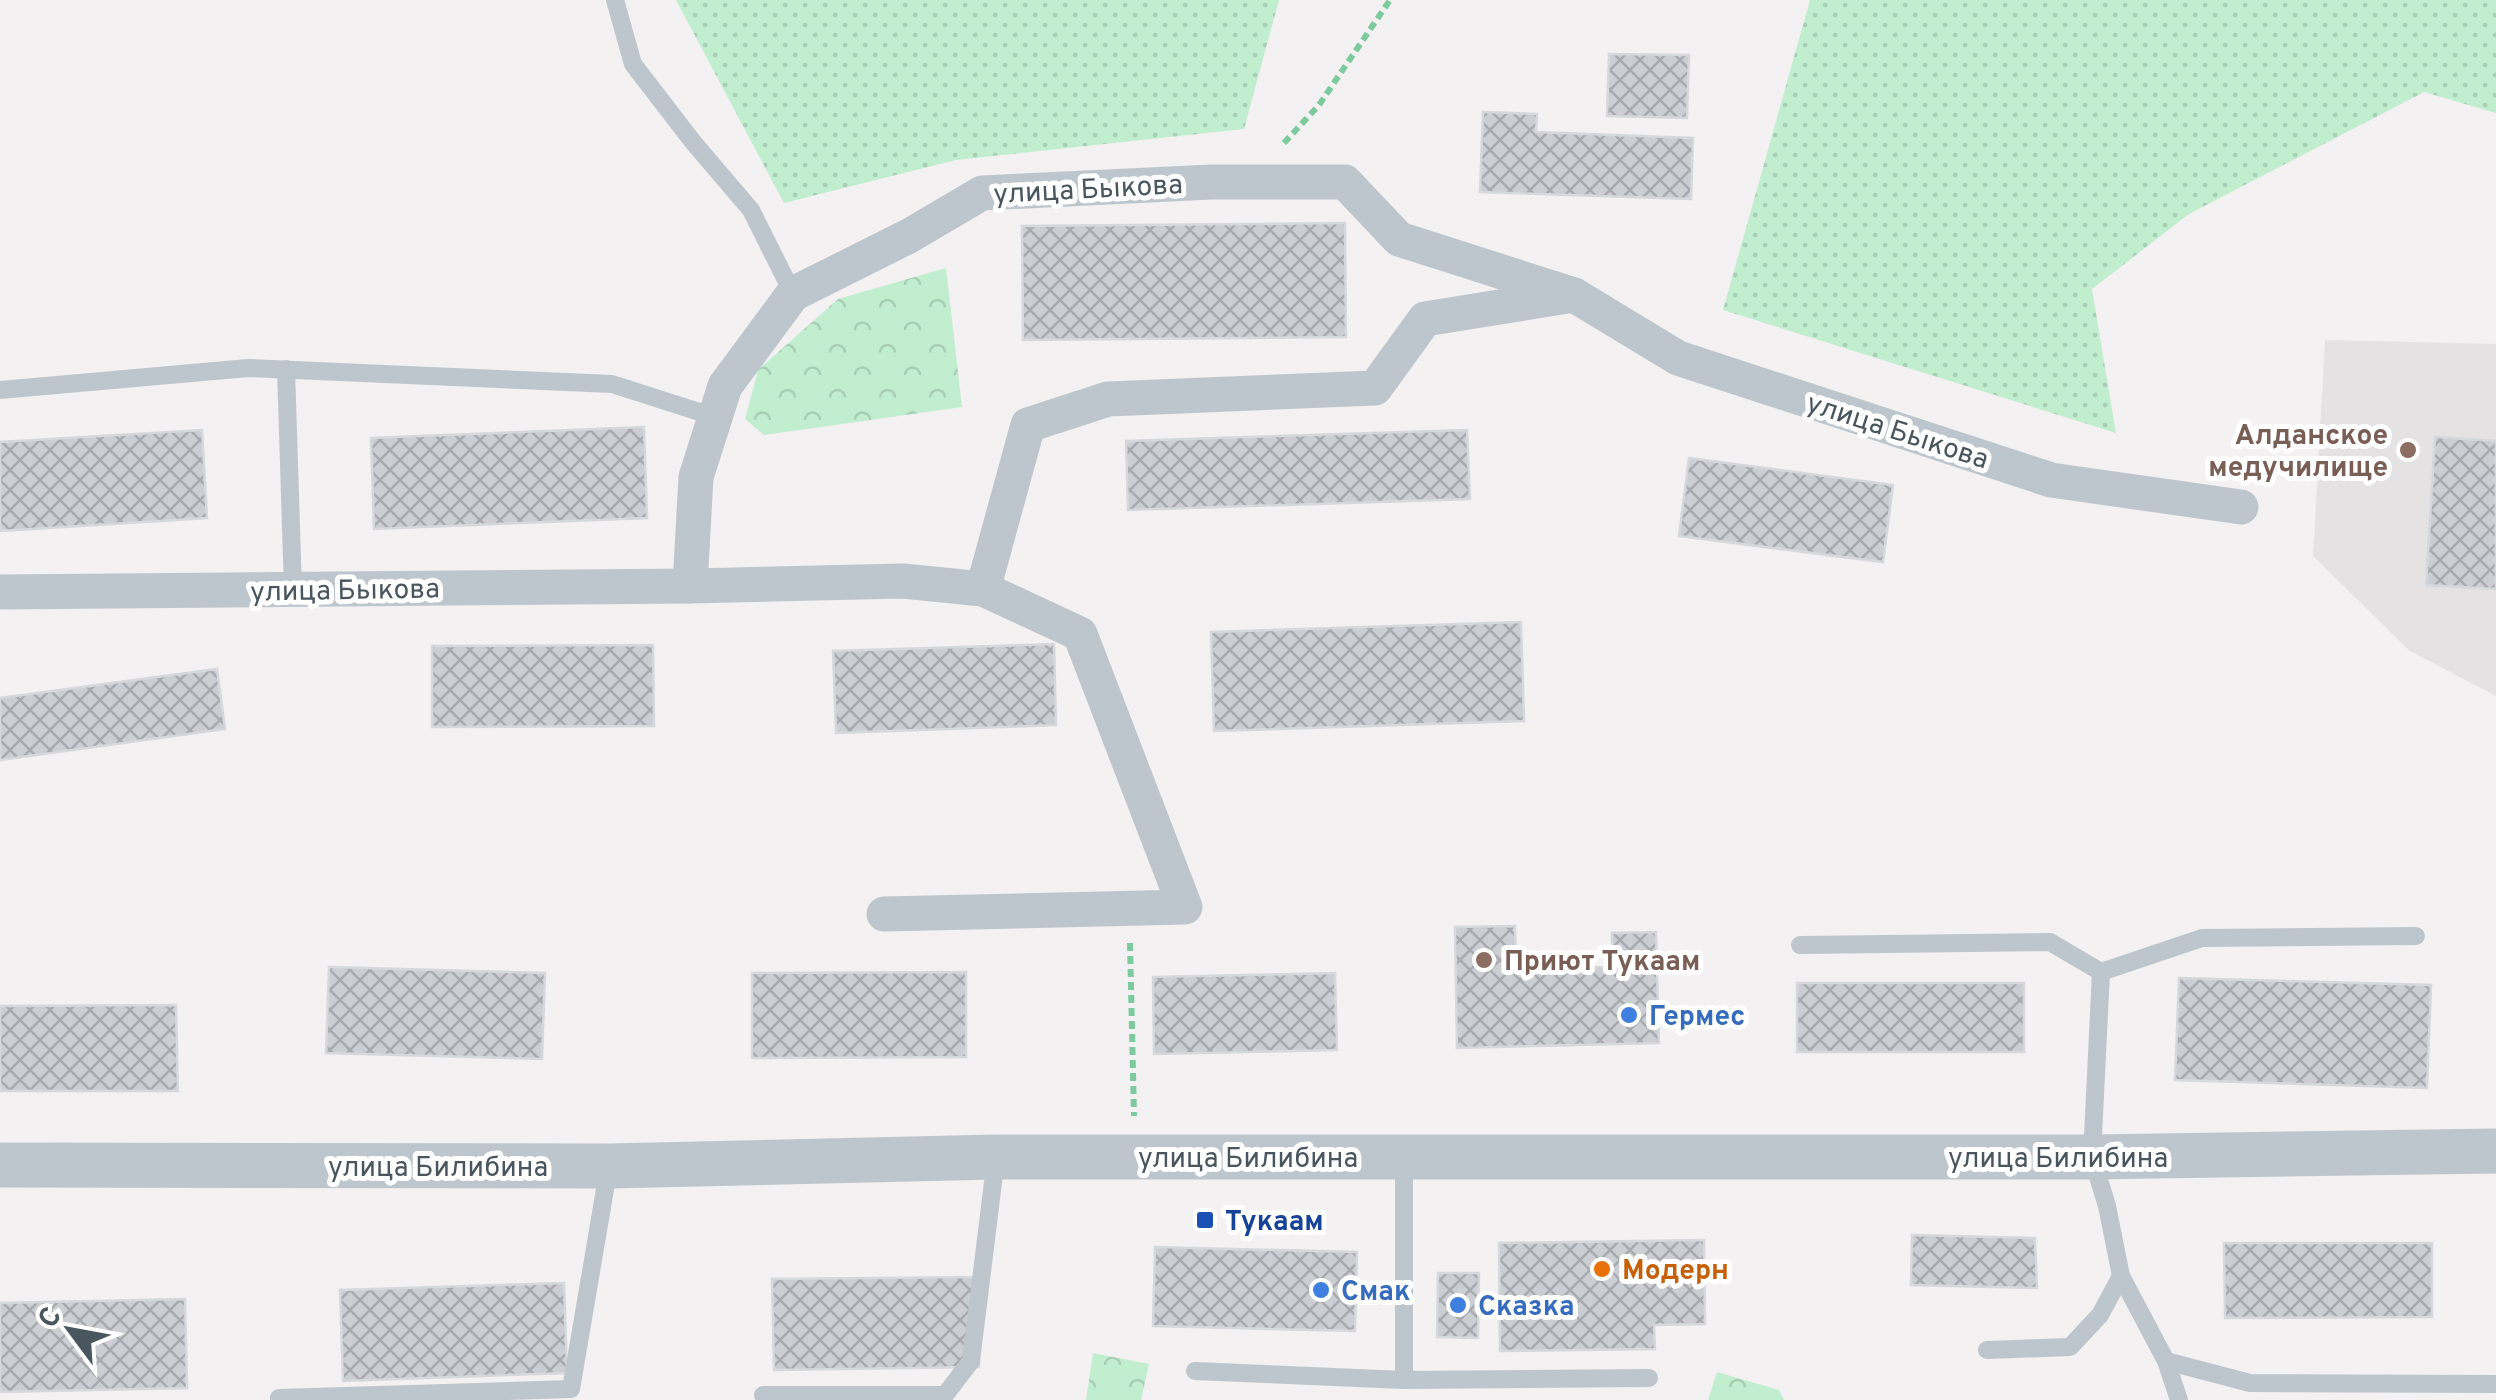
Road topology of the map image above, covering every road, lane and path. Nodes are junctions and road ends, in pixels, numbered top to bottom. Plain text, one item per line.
1 (615, 0) edge
2 (1390, 0) edge
3 (1270, 150) dead end
4 (793, 294) junction
5 (1574, 295) junction
6 (286, 369) junction
7 (0, 390) edge
8 (714, 418) junction
9 (2241, 507) dead end
10 (690, 586) junction
11 (983, 589) junction
12 (293, 590) junction
13 (0, 592) edge
14 (1129, 908) junction
15 (884, 914) dead end
16 (2416, 936) dead end
17 (1800, 945) dead end
18 (2101, 972) junction
19 (2496, 1152) edge
20 (996, 1157) junction
21 (1134, 1157) junction
22 (1404, 1157) junction
23 (2092, 1157) junction
24 (0, 1165) edge
25 (609, 1166) junction
26 (2121, 1276) junction
27 (1987, 1350) dead end
28 (2166, 1361) junction
29 (1196, 1371) dead end
30 (1650, 1378) dead end
31 (1404, 1380) junction
32 (2496, 1384) edge
33 (763, 1395) dead end
34 (279, 1398) edge
35 (2179, 1400) edge

1 - 4 lane
2 - 3 path
4 - 5 street, улица Быкова
4 - 8 street, улица Быкова
5 - 9 street, улица Быкова
5 - 11 street
6 - 7 lane
6 - 8 lane
6 - 12 lane
8 - 10 street, улица Быкова
10 - 11 street, улица Быкова
10 - 12 street, улица Быкова
11 - 14 street, улица Быкова
12 - 13 street, улица Быкова
14 - 15 street, улица Быкова
14 - 21 path
16 - 18 lane
17 - 18 lane
18 - 23 lane
19 - 23 street, улица Билибина
20 - 21 street, улица Билибина
20 - 25 street, улица Билибина
20 - 33 lane
21 - 22 street, улица Билибина
22 - 23 street, улица Билибина
22 - 31 lane
23 - 26 lane
24 - 25 street, улица Билибина
25 - 34 lane
26 - 27 lane
26 - 28 lane
28 - 32 lane
28 - 35 lane
29 - 31 lane
30 - 31 lane

